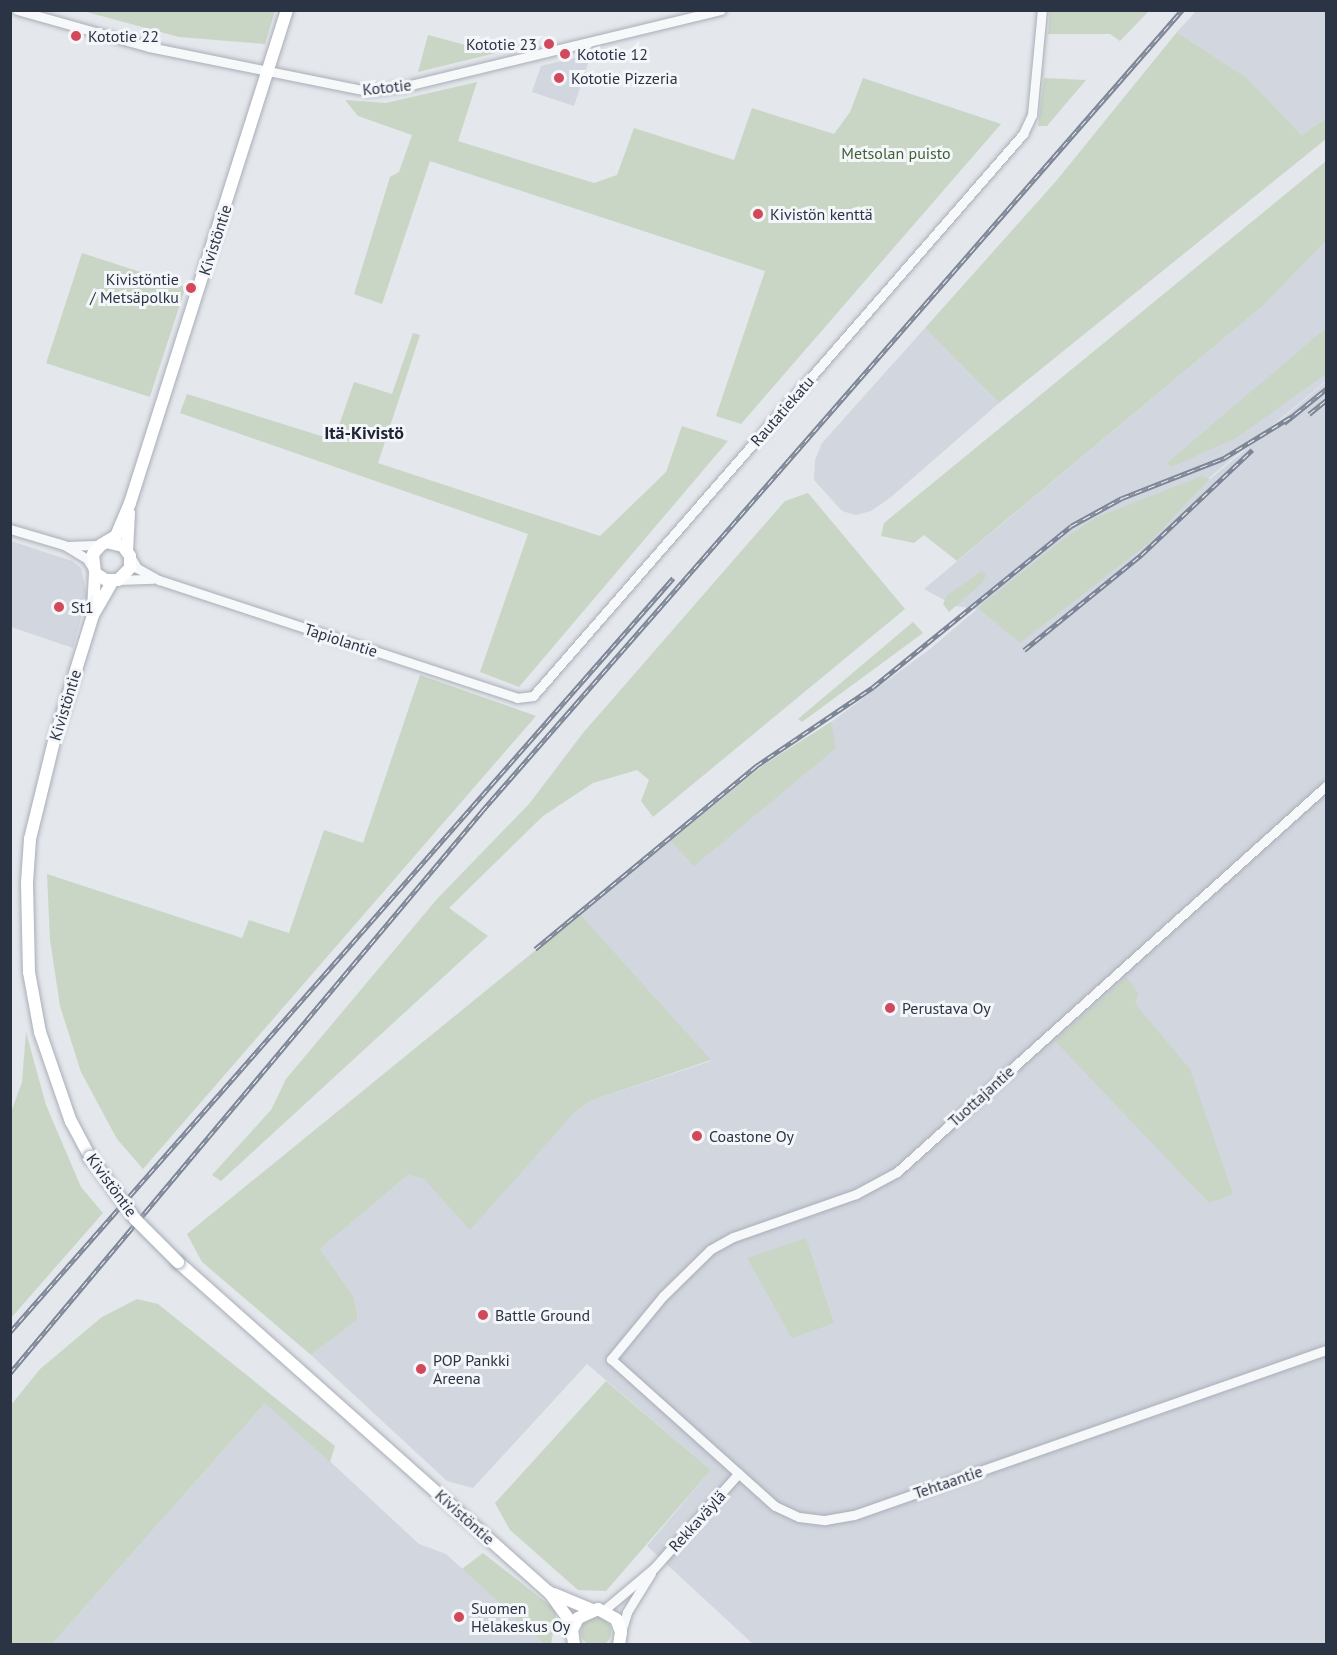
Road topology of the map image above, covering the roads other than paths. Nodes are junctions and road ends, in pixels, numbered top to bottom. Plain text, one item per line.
1 (17, 10) edge
2 (287, 10) edge
3 (721, 10) edge
4 (1042, 10) edge
5 (268, 70) junction
6 (130, 503) junction
7 (10, 529) edge
8 (104, 544) junction
9 (64, 546) junction
10 (129, 553) junction
11 (94, 570) junction
12 (115, 580) junction
13 (159, 580) junction
14 (93, 615) junction
15 (524, 699) joint
16 (1326, 786) edge
17 (1326, 1350) edge
18 (611, 1359) joint
19 (739, 1473) junction
20 (654, 1568) junction
21 (549, 1592) junction
22 (598, 1610) junction
23 (572, 1638) edge
24 (620, 1641) edge

1 - 5 street, Kototie
2 - 5 main road, Kivistöntie
3 - 5 street, Kototie
4 - 15 street, Rautatiekatu
5 - 6 main road, Kivistöntie
6 - 8 main road, Kivistöntie
6 - 10 main road, Kivistöntie
7 - 9 street
8 - 9 street
8 - 10 main road
8 - 11 main road
9 - 11 street
10 - 12 main road
10 - 13 street, Tapiolantie
11 - 12 main road
11 - 14 main road, Kivistöntie
12 - 13 street, Tapiolantie
12 - 14 main road, Kivistöntie
13 - 15 street, Tapiolantie
14 - 21 main road, Kivistöntie, bridge
16 - 18 street, Tuottajantie
17 - 19 street, Tehtaantie
18 - 19 street, Tehtaantie
19 - 20 street, Rekkaväylä
20 - 22 street, Rekkaväylä
20 - 24 street, Rekkaväylä
21 - 22 main road, Kivistöntie
21 - 23 main road, Kivistöntie
22 - 23 main road
22 - 24 main road

